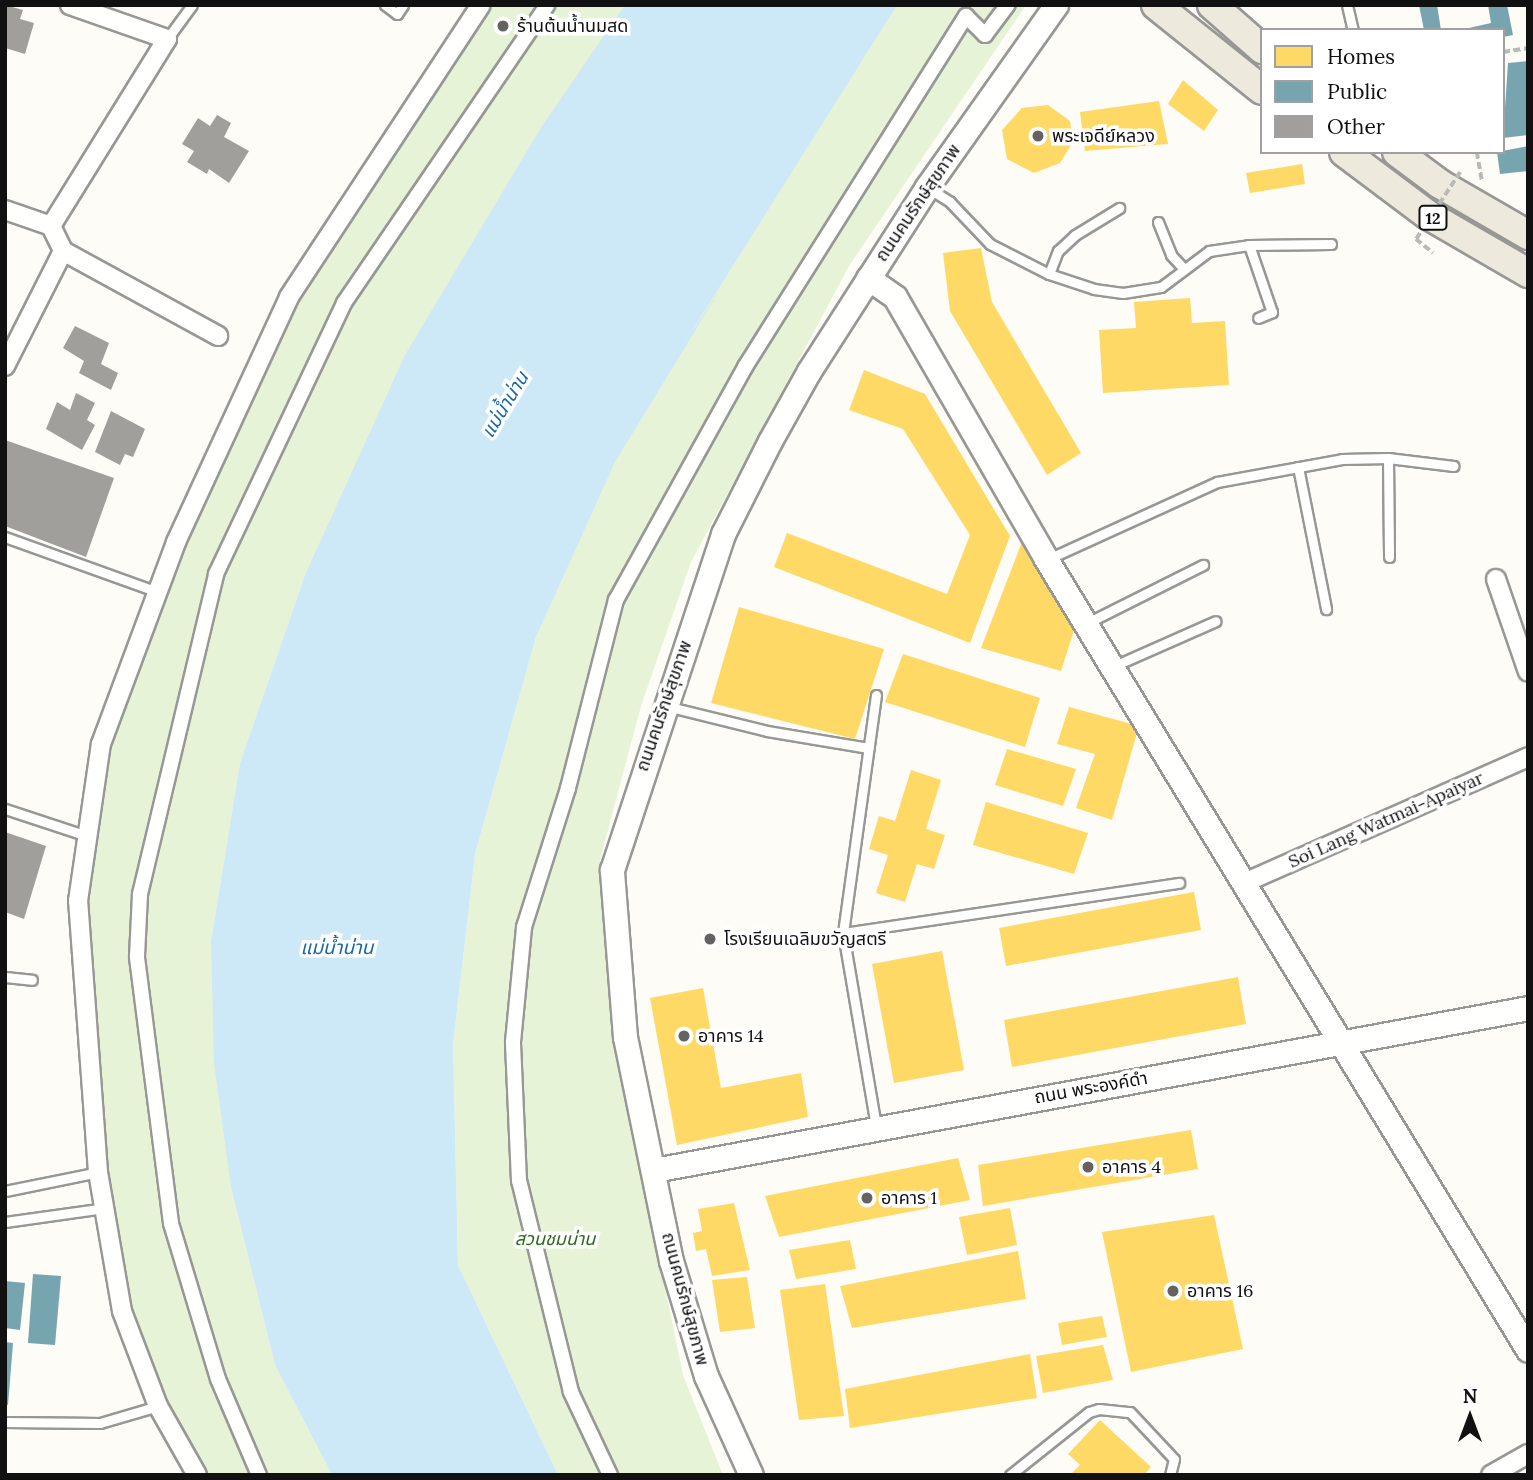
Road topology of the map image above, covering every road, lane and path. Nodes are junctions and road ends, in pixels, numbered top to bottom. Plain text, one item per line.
1 (70, 5) edge
2 (192, 5) edge
3 (385, 5) edge
4 (403, 5) edge
5 (481, 5) edge
6 (547, 5) edge
7 (1007, 5) edge
8 (1156, 5) edge
9 (1212, 5) edge
10 (1347, 5) edge
11 (1058, 8) edge
12 (99, 10) edge
13 (1353, 28) edge
14 (167, 39) junction
15 (1260, 47) edge
16 (1528, 48) edge
17 (1505, 52) edge
18 (1260, 88) edge
19 (1348, 154) edge
20 (1400, 154) edge
21 (1477, 154) edge
22 (1460, 172) dead end
23 (926, 187) junction
24 (1483, 187) dead end
25 (1119, 208) dead end
26 (5, 210) edge
27 (1158, 222) dead end
28 (51, 226) junction
29 (1528, 235) edge
30 (1331, 244) dead end
31 (1249, 245) junction
32 (62, 251) junction
33 (1433, 253) dead end
34 (1184, 270) junction
35 (1528, 273) edge
36 (1049, 274) junction
37 (868, 278) junction
38 (1258, 318) dead end
39 (218, 335) dead end
40 (5, 366) edge
41 (1388, 458) junction
42 (1454, 466) dead end
43 (1298, 467) junction
44 (5, 537) edge
45 (1389, 557) dead end
46 (1046, 559) junction
47 (1203, 565) dead end
48 (1496, 579) dead end
49 (155, 591) junction
50 (1326, 608) dead end
51 (1216, 621) dead end
52 (1086, 624) junction
53 (1112, 667) junction
54 (1528, 673) edge
55 (876, 695) dead end
56 (664, 706) junction
57 (869, 748) junction
58 (1528, 757) edge
59 (5, 809) edge
60 (87, 836) junction
61 (1180, 883) dead end
62 (1244, 884) junction
63 (843, 933) junction
64 (5, 977) edge
65 (32, 980) dead end
66 (1528, 1008) edge
67 (1341, 1043) junction
68 (876, 1126) junction
69 (654, 1171) junction
70 (98, 1172) junction
71 (5, 1191) edge
72 (104, 1208) junction
73 (5, 1222) edge
74 (1528, 1350) edge
75 (158, 1406) junction
76 (5, 1422) edge
77 (1528, 1454) edge
78 (197, 1475) edge
79 (259, 1475) edge
80 (610, 1475) edge
81 (751, 1475) edge
82 (1010, 1475) edge
83 (1170, 1475) edge
84 (1491, 1475) edge

1 - 12 street
2 - 14 lane
3 - 4 lane
5 - 49 street
6 - 79 street
7 - 80 street
8 - 18 main road
9 - 15 main road
10 - 13 lane
11 - 23 street, ถนนคนรักษ์สุขภาพ
12 - 14 street
14 - 28 street
16 - 17 path
19 - 35 main road, 12
20 - 29 main road, 12
21 - 24 path
22 - 33 path, bridge
23 - 36 lane
23 - 37 street, ถนนคนรักษ์สุขภาพ
25 - 36 lane
26 - 28 street
27 - 34 lane
28 - 32 street
30 - 31 lane
31 - 34 lane
31 - 38 lane
32 - 39 street
32 - 40 street
34 - 36 lane
37 - 46 street
37 - 56 street, ถนนคนรักษ์สุขภาพ
41 - 42 lane
41 - 43 lane
41 - 45 lane
43 - 46 lane
43 - 50 lane
44 - 49 lane
46 - 52 street
47 - 52 lane
48 - 54 street
49 - 60 street
51 - 53 lane
52 - 53 street
53 - 62 street
55 - 57 lane
56 - 57 lane
56 - 69 street, ถนนคนรักษ์สุขภาพ
57 - 63 lane
58 - 62 street, Soi Lang Watmai-Apaiyar
59 - 60 lane
60 - 70 street
61 - 63 lane
62 - 67 street
63 - 68 lane
64 - 65 lane
66 - 67 street, ถนน พระองค์ดำ
67 - 68 street, ถนน พระองค์ดำ
67 - 74 street
68 - 69 street, ถนน พระองค์ดำ
69 - 81 street, ถนนคนรักษ์สุขภาพ
70 - 71 lane
70 - 72 street
72 - 73 lane
72 - 75 street
75 - 76 lane
75 - 78 street
77 - 84 street
82 - 83 lane

